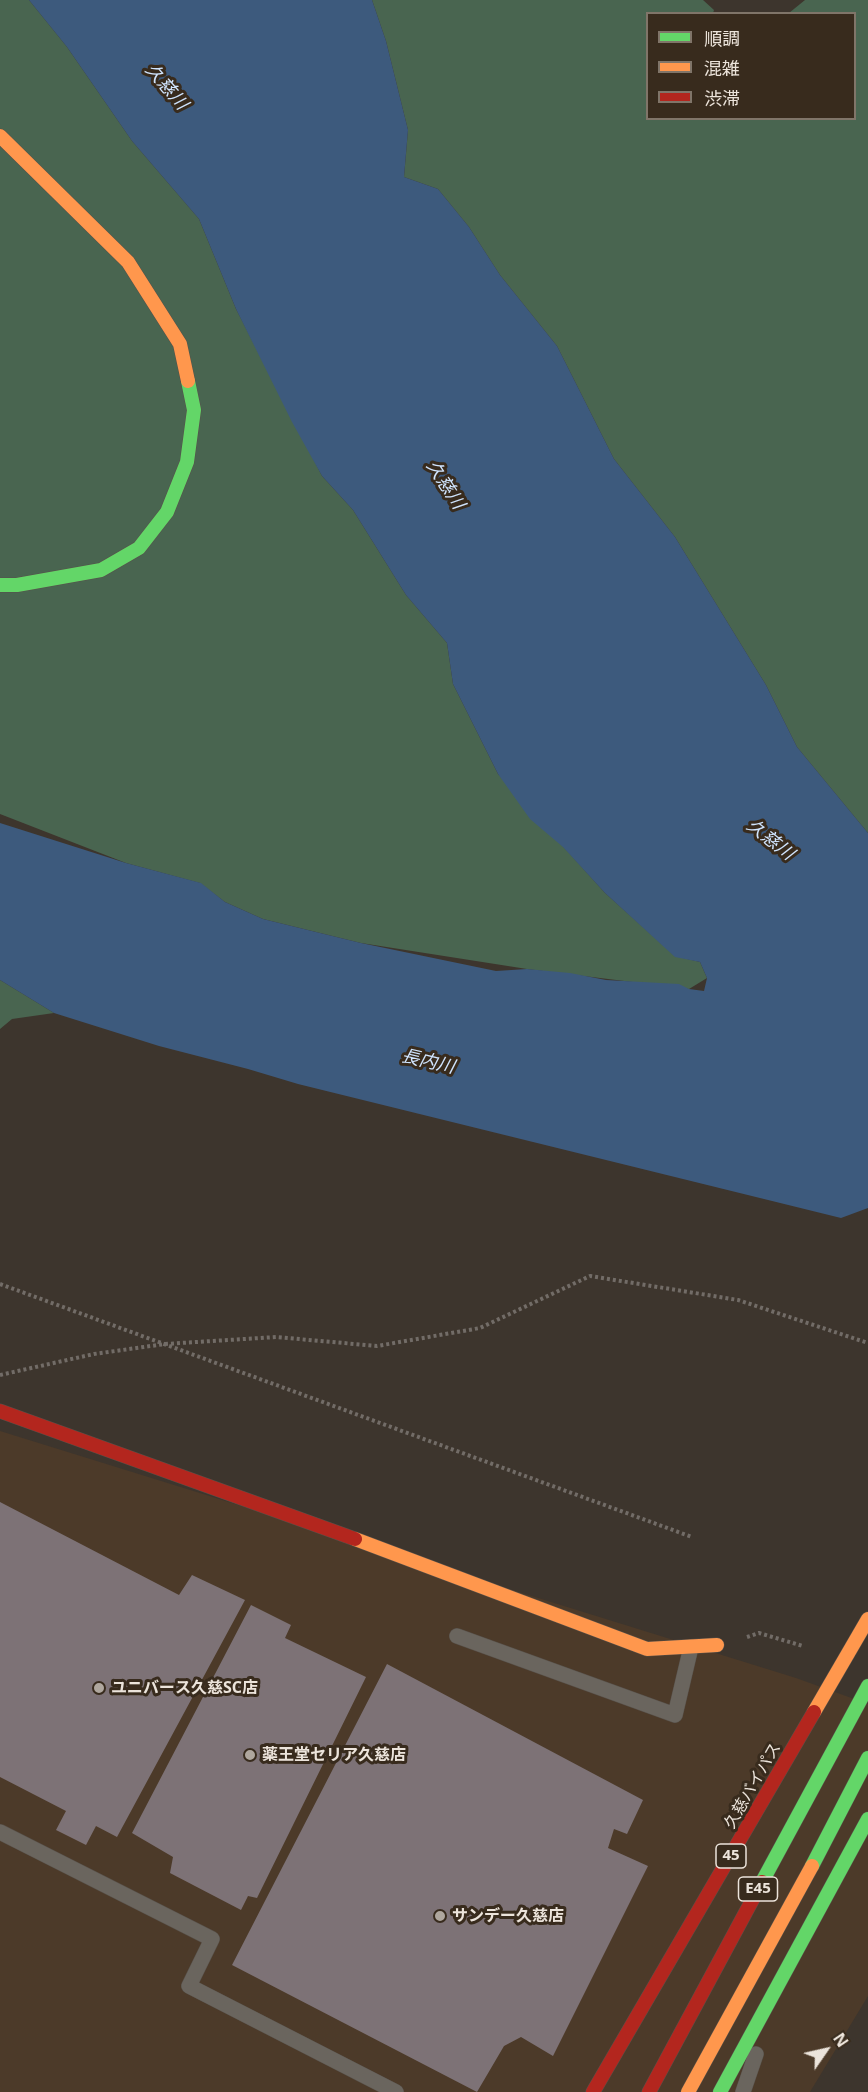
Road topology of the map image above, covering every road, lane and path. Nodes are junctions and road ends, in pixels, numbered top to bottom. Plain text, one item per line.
1 (0, 136) edge
2 (0, 585) edge
3 (0, 1284) edge
4 (868, 1343) edge
5 (165, 1344) junction
6 (0, 1376) edge
7 (0, 1411) edge
8 (692, 1537) dead end
9 (868, 1619) edge
10 (457, 1636) dead end
11 (717, 1645) joint
12 (804, 1646) dead end
13 (691, 1647) junction
14 (868, 1686) edge
15 (868, 1758) edge
16 (868, 1819) edge
17 (0, 1832) edge
18 (783, 1974) junction
19 (396, 2092) edge
20 (593, 2092) edge
21 (649, 2092) edge
22 (688, 2092) edge
23 (720, 2092) edge
24 (743, 2092) edge

1 - 2 main road
3 - 5 path
4 - 5 path
5 - 6 path
5 - 8 path
7 - 13 main road
9 - 20 main road, 久慈バイパス / 45
10 - 13 lane
11 - 12 path
11 - 13 main road
14 - 21 main road, E45
15 - 22 main road, E45
16 - 18 main road
17 - 19 lane
18 - 23 main road
18 - 24 lane

